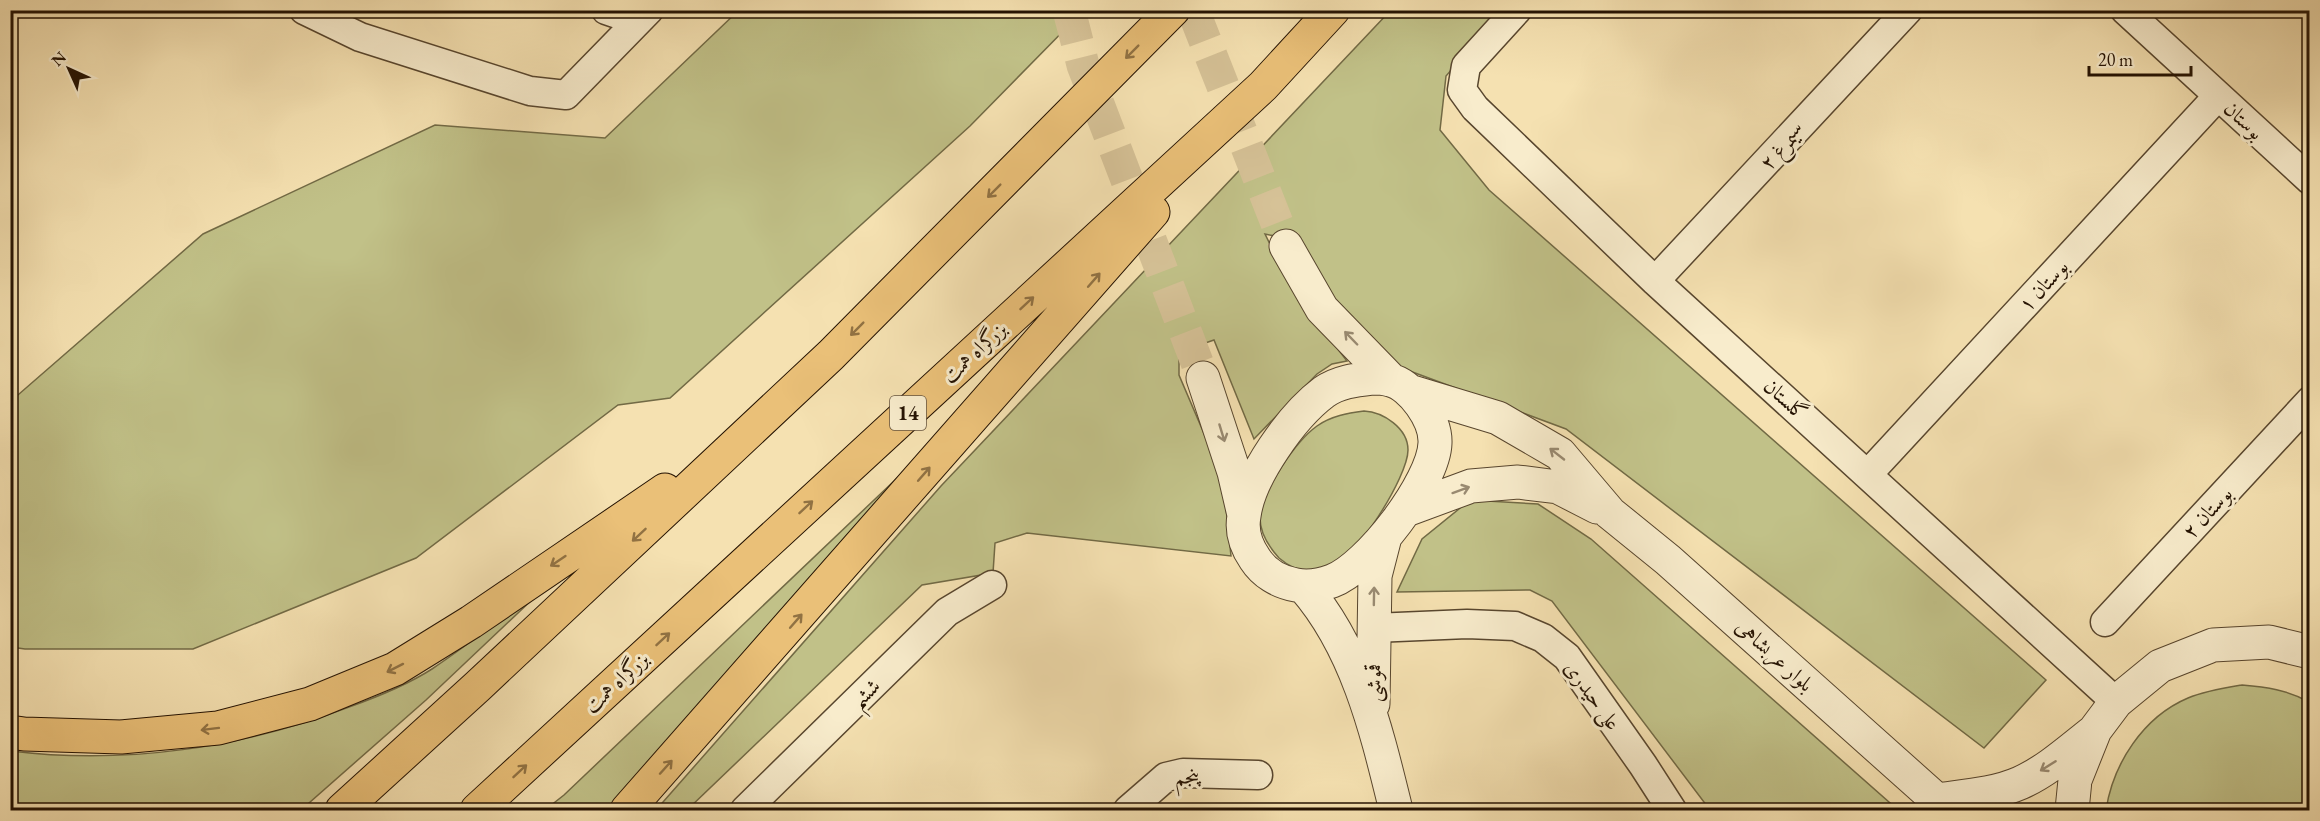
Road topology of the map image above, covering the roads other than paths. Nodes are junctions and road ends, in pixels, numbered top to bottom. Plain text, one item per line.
1 (304, 10) edge
2 (606, 10) edge
3 (1173, 10) edge
4 (1333, 10) edge
5 (1517, 10) edge
6 (1908, 10) edge
7 (2125, 10) edge
8 (644, 16) edge
9 (1263, 86) junction
10 (2218, 96) junction
11 (2310, 180) edge
12 (1286, 246) tunnel mouth
13 (1655, 281) junction
14 (1203, 378) tunnel mouth
15 (1400, 385) junction
16 (2310, 401) edge
17 (746, 435) junction
18 (1868, 474) junction
19 (1406, 510) junction
20 (1610, 513) junction
21 (1244, 515) junction
22 (1385, 537) junction
23 (992, 585) dead end
24 (1304, 587) junction
25 (2105, 622) dead end
26 (1374, 628) junction
27 (2310, 652) edge
28 (2116, 702) junction
29 (1373, 718) junction
30 (2095, 730) junction
31 (10, 732) edge
32 (1258, 776) dead end
33 (1942, 807) edge
34 (342, 810) edge
35 (477, 810) edge
36 (627, 810) edge
37 (745, 810) edge
38 (1128, 810) edge
39 (1396, 810) edge
40 (1672, 810) edge
41 (2072, 810) edge

1 - 8 street
2 - 8 street
3 -> 17 highway
4 - 9 highway, بزرگراه همت / 14
5 - 13 street, گلستان
6 - 13 street, سیمرغ ۲
7 - 10 street, بوستان
35 -> 9 highway, بزرگراه همت / 14
36 -> 9 highway
10 - 11 street, بوستان
10 - 18 street, بوستان ۱
15 -> 12 street
13 - 18 street, گلستان
14 -> 21 street
15 - 19 street
20 -> 15 street, بلوار عربشاهی
15 - 21 street
16 - 25 street, بوستان ۲
17 -> 31 highway
17 -> 34 highway
18 - 28 street, گلستان
19 -> 20 street, بلوار عربشاهی
19 - 22 street
20 - 33 street, بلوار عربشاهی
21 - 24 street
22 - 24 street
26 -> 22 street, قموشی
23 - 37 street, ششم
24 - 29 street, قموشی
26 - 29 street, قموشی
26 - 40 street, علی حیدری
27 - 28 street
28 - 30 street
29 - 39 street
30 -> 33 street, بلوار عربشاهی
30 - 41 street
32 - 38 street, پنجم

